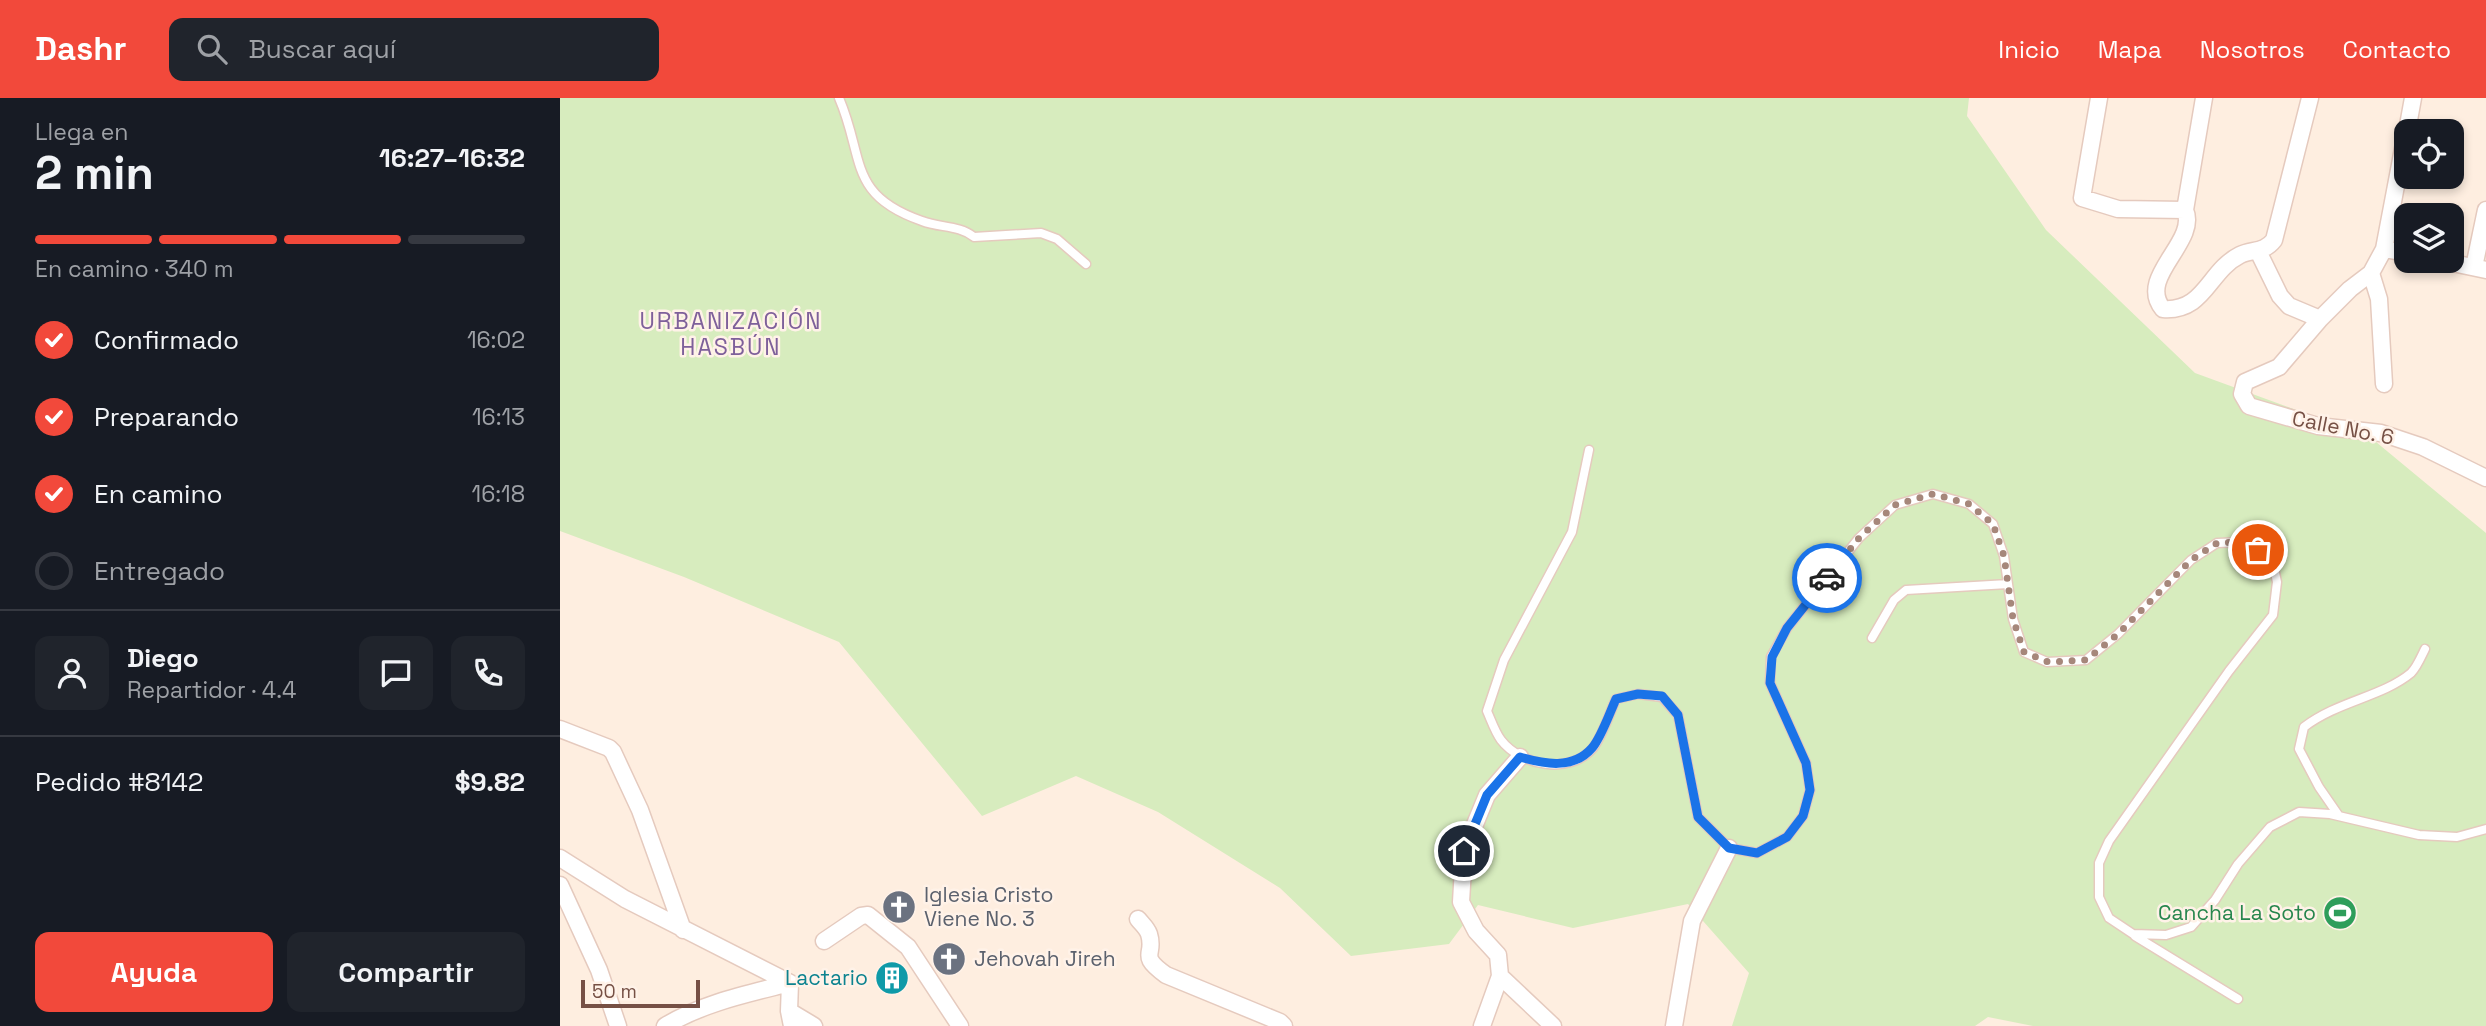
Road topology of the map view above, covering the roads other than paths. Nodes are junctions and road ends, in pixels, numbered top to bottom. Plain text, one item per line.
1 (839, 98) edge
2 (2099, 98) edge
3 (2204, 98) edge
4 (2310, 98) edge
5 (2413, 98) edge
6 (2409, 119) edge
7 (2395, 189) edge
8 (2486, 210) edge
9 (2185, 211) junction
10 (2384, 249) junction
11 (2258, 251) junction
12 (2394, 251) edge
13 (1086, 264) dead end
14 (2480, 269) edge
15 (2371, 273) junction
16 (2320, 319) junction
17 (2384, 384) dead end
18 (1589, 450) dead end
19 (2486, 478) edge
20 (2008, 584) junction
21 (1872, 638) dead end
22 (2425, 649) dead end
23 (560, 729) edge
24 (1520, 757) junction
25 (2339, 816) junction
26 (2486, 829) edge
27 (1729, 848) junction
28 (560, 858) edge
29 (560, 885) edge
30 (1138, 919) dead end
31 (683, 930) junction
32 (2133, 934) junction
33 (824, 940) dead end
34 (1500, 976) junction
35 (790, 983) junction
36 (2238, 999) dead end
37 (790, 1018) edge
38 (618, 1026) edge
39 (665, 1026) edge
40 (814, 1026) edge
41 (960, 1026) edge
42 (1283, 1026) edge
43 (1482, 1026) edge
44 (1553, 1026) edge
45 (1674, 1026) edge

1 - 13 lane
2 - 9 street
3 - 9 street
4 - 11 street
5 - 6 street
7 - 10 street
8 - 14 street
9 - 11 street
10 - 12 street
10 - 15 street
11 - 16 street
15 - 16 street
15 - 17 street
16 - 19 street, Calle No. 6
18 - 24 lane
20 - 21 lane
20 - 27 lane
20 - 32 lane
22 - 25 lane
23 - 31 street
24 - 27 lane
24 - 34 street
25 - 26 lane
25 - 32 lane
27 - 45 street
28 - 31 street
29 - 38 street
30 - 42 street
31 - 35 street
32 - 36 lane
33 - 41 street
34 - 43 street
34 - 44 street
35 - 37 street
35 - 39 street
37 - 40 street

